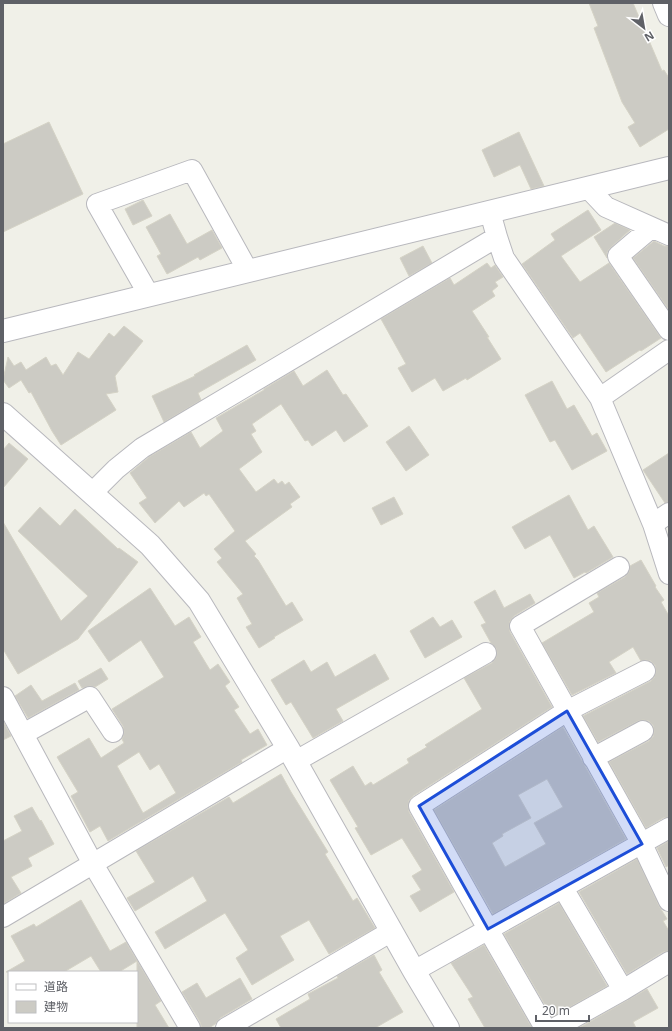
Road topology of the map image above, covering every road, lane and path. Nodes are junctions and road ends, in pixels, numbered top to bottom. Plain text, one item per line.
1 (664, 3) edge
2 (669, 15) edge
3 (669, 168) edge
4 (588, 188) junction
5 (490, 212) junction
6 (660, 232) edge
7 (497, 238) junction
8 (248, 271) junction
9 (149, 295) junction
10 (669, 330) edge
11 (3, 331) edge
12 (669, 350) edge
13 (600, 398) junction
14 (3, 414) edge
15 (92, 493) junction
16 (661, 518) edge
17 (619, 567) dead end
18 (669, 574) edge
19 (486, 653) dead end
20 (645, 671) dead end
21 (3, 697) edge
22 (567, 711) junction
23 (642, 730) dead end
24 (112, 732) dead end
25 (23, 734) junction
26 (292, 755) junction
27 (594, 758) junction
28 (669, 828) edge
29 (642, 844) junction
30 (93, 864) junction
31 (563, 888) junction
32 (669, 901) edge
33 (3, 917) edge
34 (488, 929) junction
35 (392, 931) junction
36 (669, 962) edge
37 (414, 971) junction
38 (623, 990) junction
39 (190, 1028) edge
40 (226, 1028) edge
41 (448, 1028) edge
42 (545, 1028) edge
43 (554, 1028) edge

1 - 2 street
3 - 4 street
4 - 5 street
4 - 6 street
5 - 7 street
5 - 8 street
6 - 10 street
7 - 13 street
7 - 15 street
8 - 9 street
8 - 9 street
9 - 11 street
12 - 13 street
13 - 16 street
14 - 15 street
15 - 26 street
16 - 18 street
17 - 22 street
19 - 26 street
20 - 22 street
21 - 25 street
22 - 27 street
22 - 34 street
23 - 27 street
24 - 25 street
25 - 30 street
26 - 30 street
26 - 35 street
27 - 29 street
28 - 29 street
29 - 31 street
29 - 32 street
30 - 33 street
30 - 39 street
31 - 34 street
31 - 38 street
34 - 37 street
34 - 42 street
35 - 37 street
35 - 40 street
36 - 38 street
37 - 41 street
38 - 43 street

